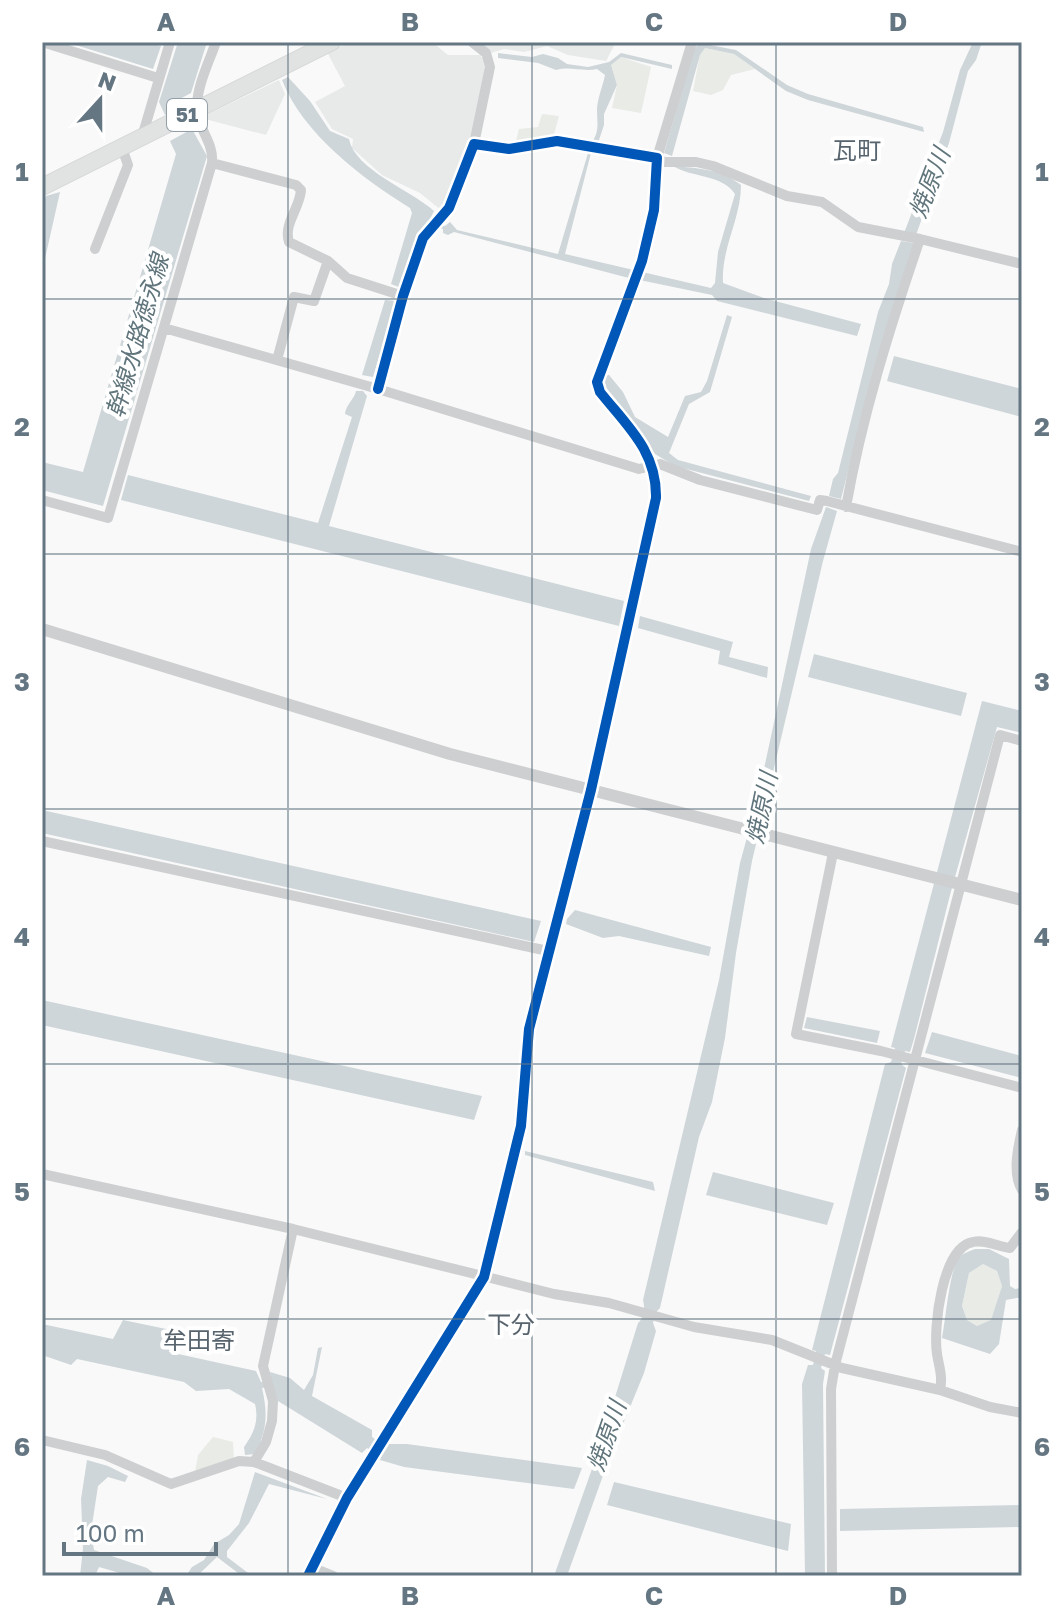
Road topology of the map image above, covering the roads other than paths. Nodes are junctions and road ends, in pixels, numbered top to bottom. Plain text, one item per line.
1 (42, 42) edge
2 (170, 42) edge
3 (216, 42) edge
4 (332, 42) edge
5 (472, 42) edge
6 (692, 42) edge
7 (158, 78) junction
8 (197, 110) junction
9 (142, 137) junction
10 (474, 144) junction
11 (122, 148) junction
12 (660, 160) junction
13 (212, 163) junction
14 (42, 187) edge
15 (920, 239) junction
16 (95, 249) dead end
17 (328, 261) junction
18 (1022, 264) edge
19 (403, 296) junction
20 (164, 328) junction
21 (277, 360) junction
22 (378, 389) junction
23 (653, 465) junction
24 (42, 500) edge
25 (844, 507) junction
26 (1022, 552) edge
27 (42, 629) edge
28 (1022, 741) edge
29 (591, 790) junction
30 (42, 841) edge
31 (833, 853) junction
32 (960, 885) junction
33 (1022, 900) edge
34 (548, 951) junction
35 (910, 1059) junction
36 (1022, 1088) edge
37 (1022, 1130) edge
38 (42, 1174) edge
39 (1022, 1190) edge
40 (293, 1229) junction
41 (1022, 1232) edge
42 (484, 1277) junction
43 (835, 1365) junction
44 (940, 1390) junction
45 (1022, 1413) edge
46 (42, 1440) edge
47 (254, 1462) junction
48 (347, 1498) junction
49 (310, 1572) edge
50 (333, 1576) edge
51 (832, 1576) edge

1 - 7 street
2 - 7 street
3 - 8 street
4 - 8 main road, 51
5 - 10 street
6 - 12 street
7 - 9 street
8 - 9 main road, 51
8 - 13 street
9 - 11 main road, 51
10 - 12 street
10 - 19 street
11 - 14 main road, 51
11 - 16 street
12 - 15 street
12 - 23 street
13 - 17 street
13 - 20 street
15 - 18 street
15 - 25 street
17 - 19 street
17 - 21 street
19 - 22 street
20 - 21 street
20 - 24 street
21 - 22 street
22 - 23 street
23 - 25 street
23 - 29 street
25 - 26 street
27 - 29 street
28 - 32 street
29 - 31 street
29 - 34 street
30 - 34 street
31 - 32 street
31 - 35 street
32 - 33 street
32 - 35 street
34 - 42 street
35 - 36 street
35 - 43 street
37 - 39 street
38 - 40 street
40 - 42 street
40 - 47 street
41 - 44 street
42 - 43 street
42 - 48 street
43 - 44 street
43 - 51 street
44 - 45 street
46 - 47 street
47 - 48 street
48 - 49 street
49 - 50 street

